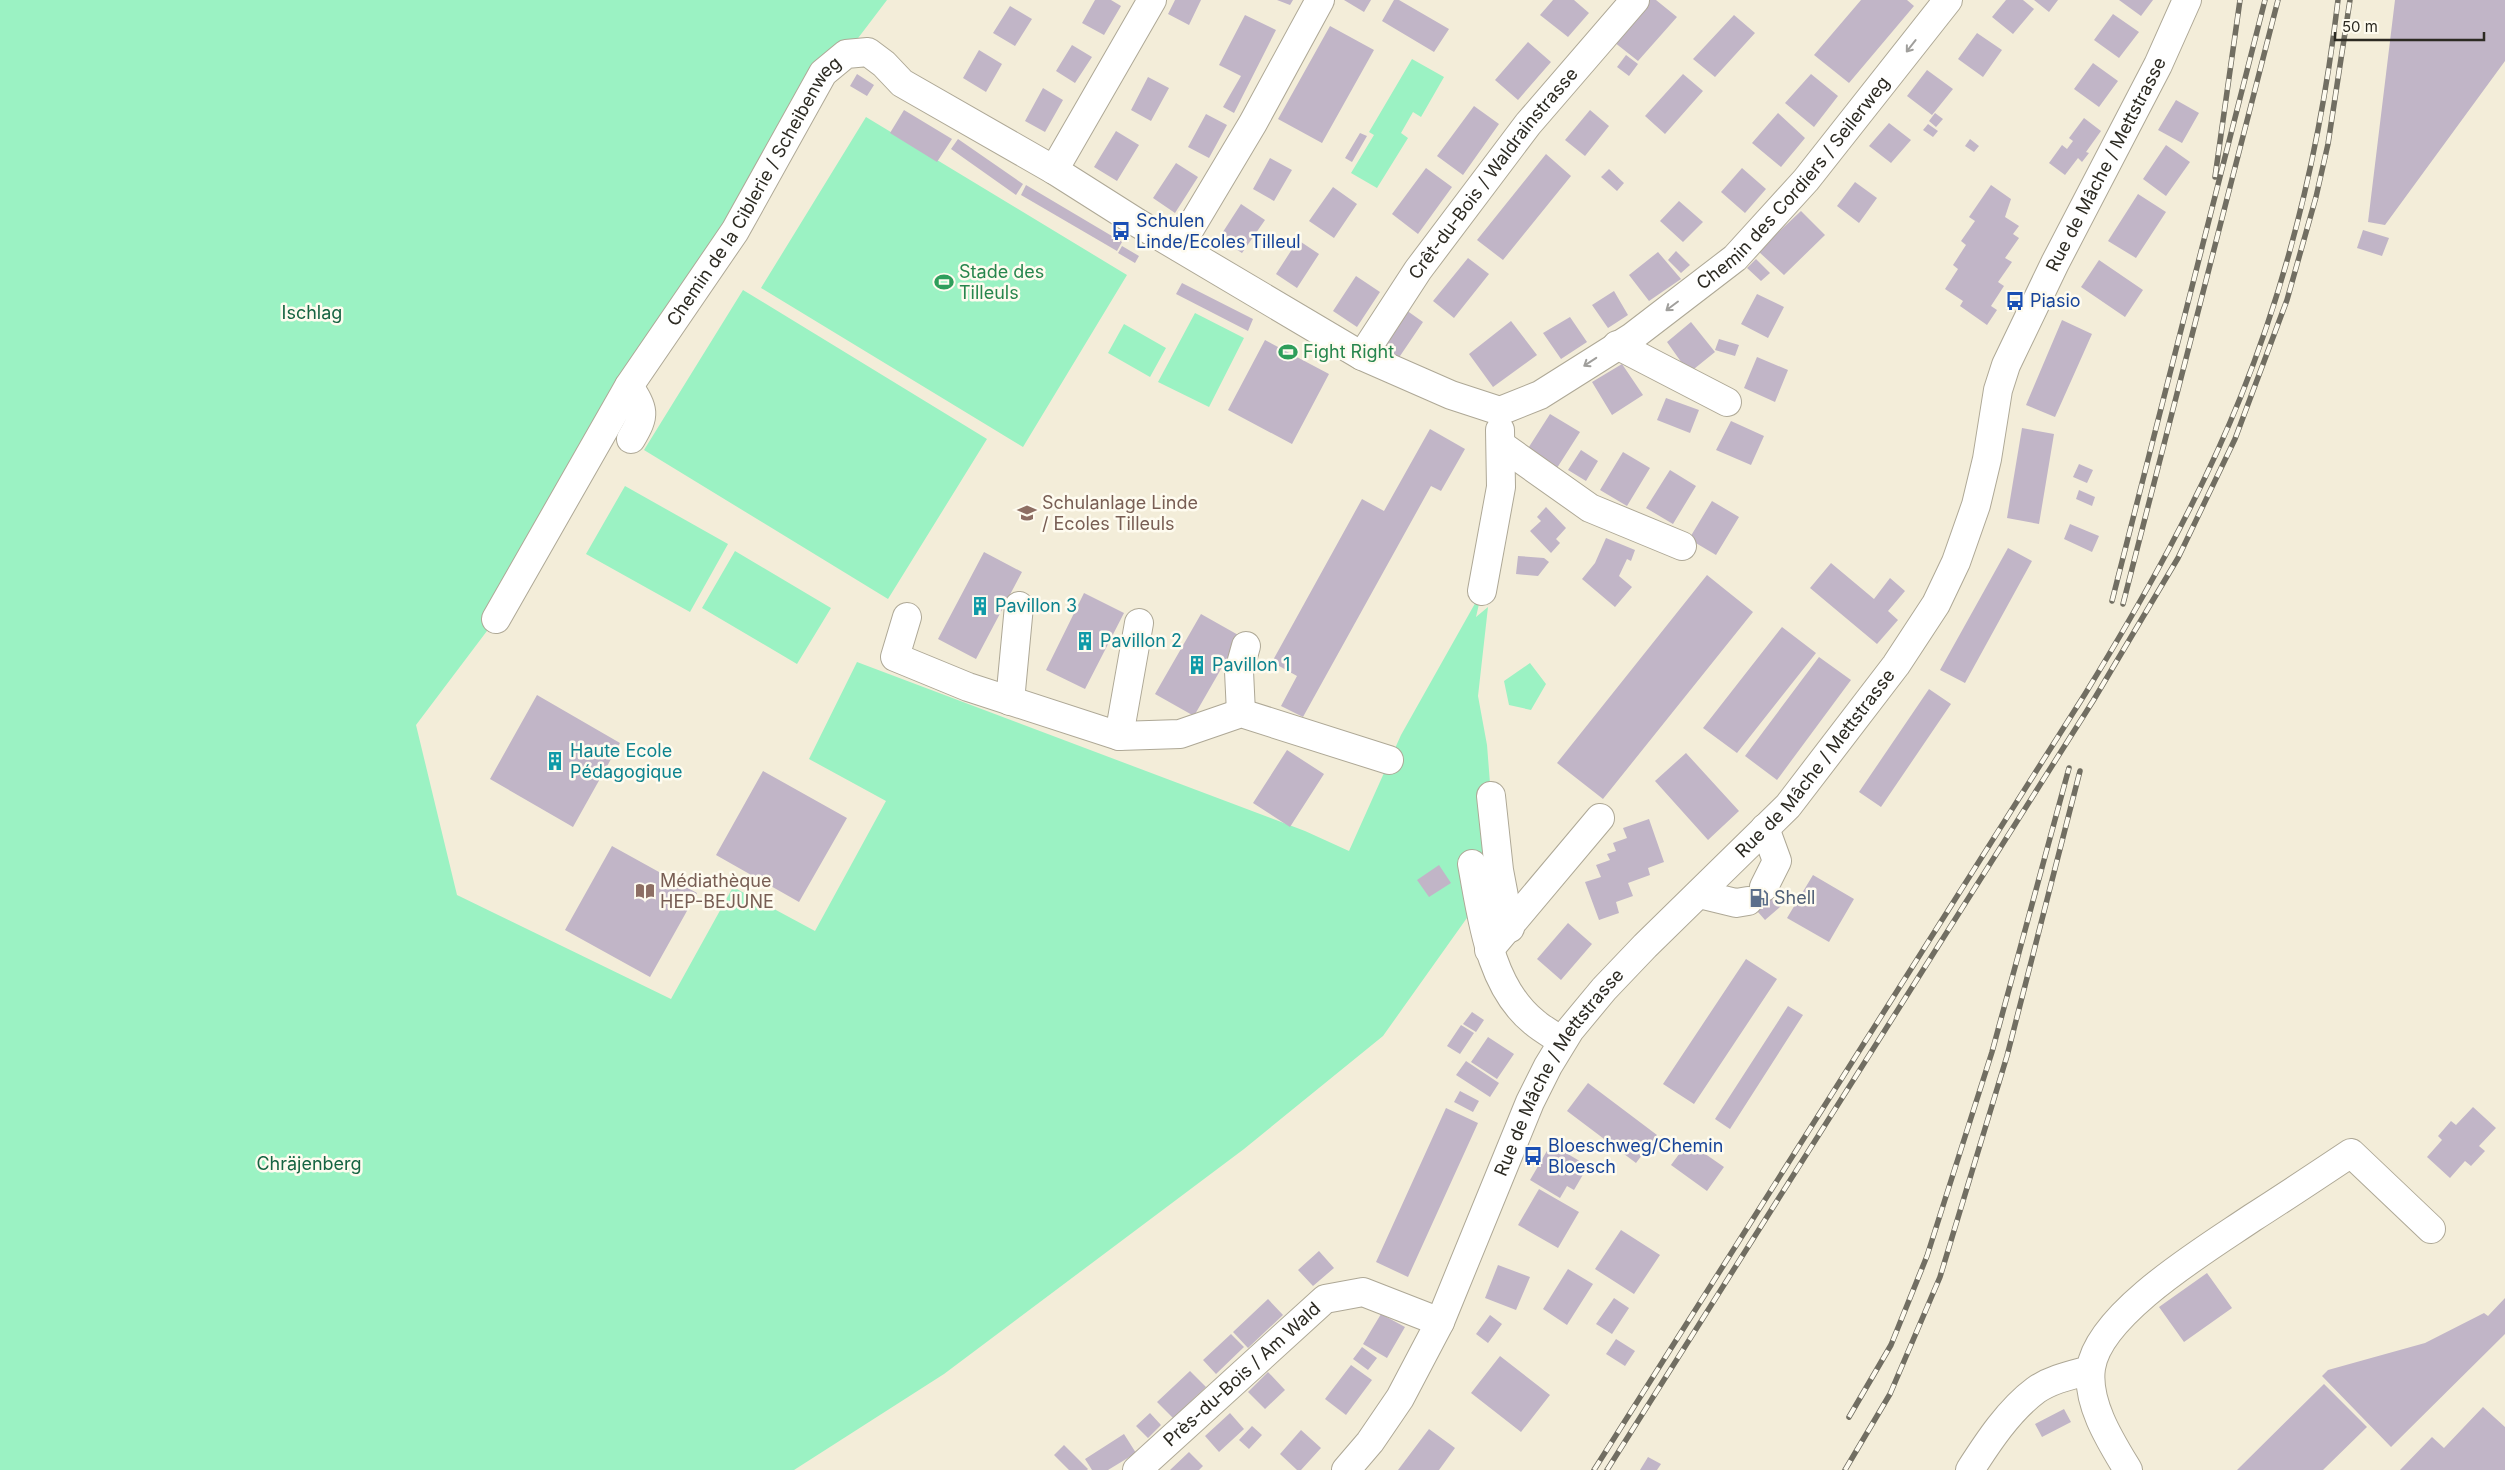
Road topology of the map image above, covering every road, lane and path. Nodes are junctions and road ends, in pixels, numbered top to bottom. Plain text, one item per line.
1 (1152, 0) edge
2 (1320, 0) edge
3 (1636, 0) edge
4 (2187, 0) edge
5 (1941, 2) edge
6 (1054, 170) junction
7 (1179, 247) junction
8 (1617, 345) junction
9 (1362, 356) junction
10 (630, 386) junction
11 (1727, 402) dead end
12 (1500, 410) junction
13 (631, 439) dead end
14 (1501, 445) junction
15 (1682, 546) dead end
16 (1482, 592) dead end
17 (1018, 606) dead end
18 (908, 617) dead end
19 (496, 619) dead end
20 (1139, 623) dead end
21 (1246, 646) dead end
22 (1010, 700) junction
23 (1241, 713) junction
24 (1119, 736) junction
25 (1390, 760) dead end
26 (1491, 796) dead end
27 (1600, 818) dead end
28 (1765, 828) junction
29 (1572, 863) dead end
30 (1472, 864) dead end
31 (1699, 894) junction
32 (1510, 928) junction
33 (1489, 950) junction
34 (1562, 1041) junction
35 (2430, 1229) dead end
36 (1440, 1322) junction
37 (2090, 1370) junction
38 (1137, 1470) edge
39 (1346, 1470) edge
40 (1970, 1470) edge
41 (2128, 1470) edge

1 - 6 street
2 - 7 street
3 - 9 street, Crêt-du-Bois / Waldrainstrasse
4 - 28 street, Rue de Mâche / Mettstrasse
5 -> 8 street, Chemin des Cordiers / Seilerweg
6 - 7 street, Chemin de la Ciblerie / Scheibenweg
6 - 10 street, Chemin de la Ciblerie / Scheibenweg
7 - 9 street, Chemin de la Ciblerie / Scheibenweg
8 - 11 street
8 -> 12 street, Chemin des Cordiers / Seilerweg
9 - 12 street, Chemin de la Ciblerie / Scheibenweg
10 - 13 street
10 - 19 street, Chemin de la Ciblerie / Scheibenweg
12 - 14 street
14 - 15 street
14 - 16 street
17 - 22 street
18 - 22 street
20 - 24 street
21 - 23 street
22 - 24 street
23 - 24 street
23 - 25 street
26 - 32 street
27 - 32 street
28 - 31 street, Rue de Mâche / Mettstrasse
28 - 31 street
29 - 32 street
30 - 33 street
31 - 34 street, Rue de Mâche / Mettstrasse
32 - 33 street
33 - 34 street
34 - 36 street, Rue de Mâche / Mettstrasse
35 - 37 street
36 - 38 street, Près-du-Bois / Am Wald
36 - 39 street, Rue de Mâche / Mettstrasse
37 - 40 street
37 - 41 street

